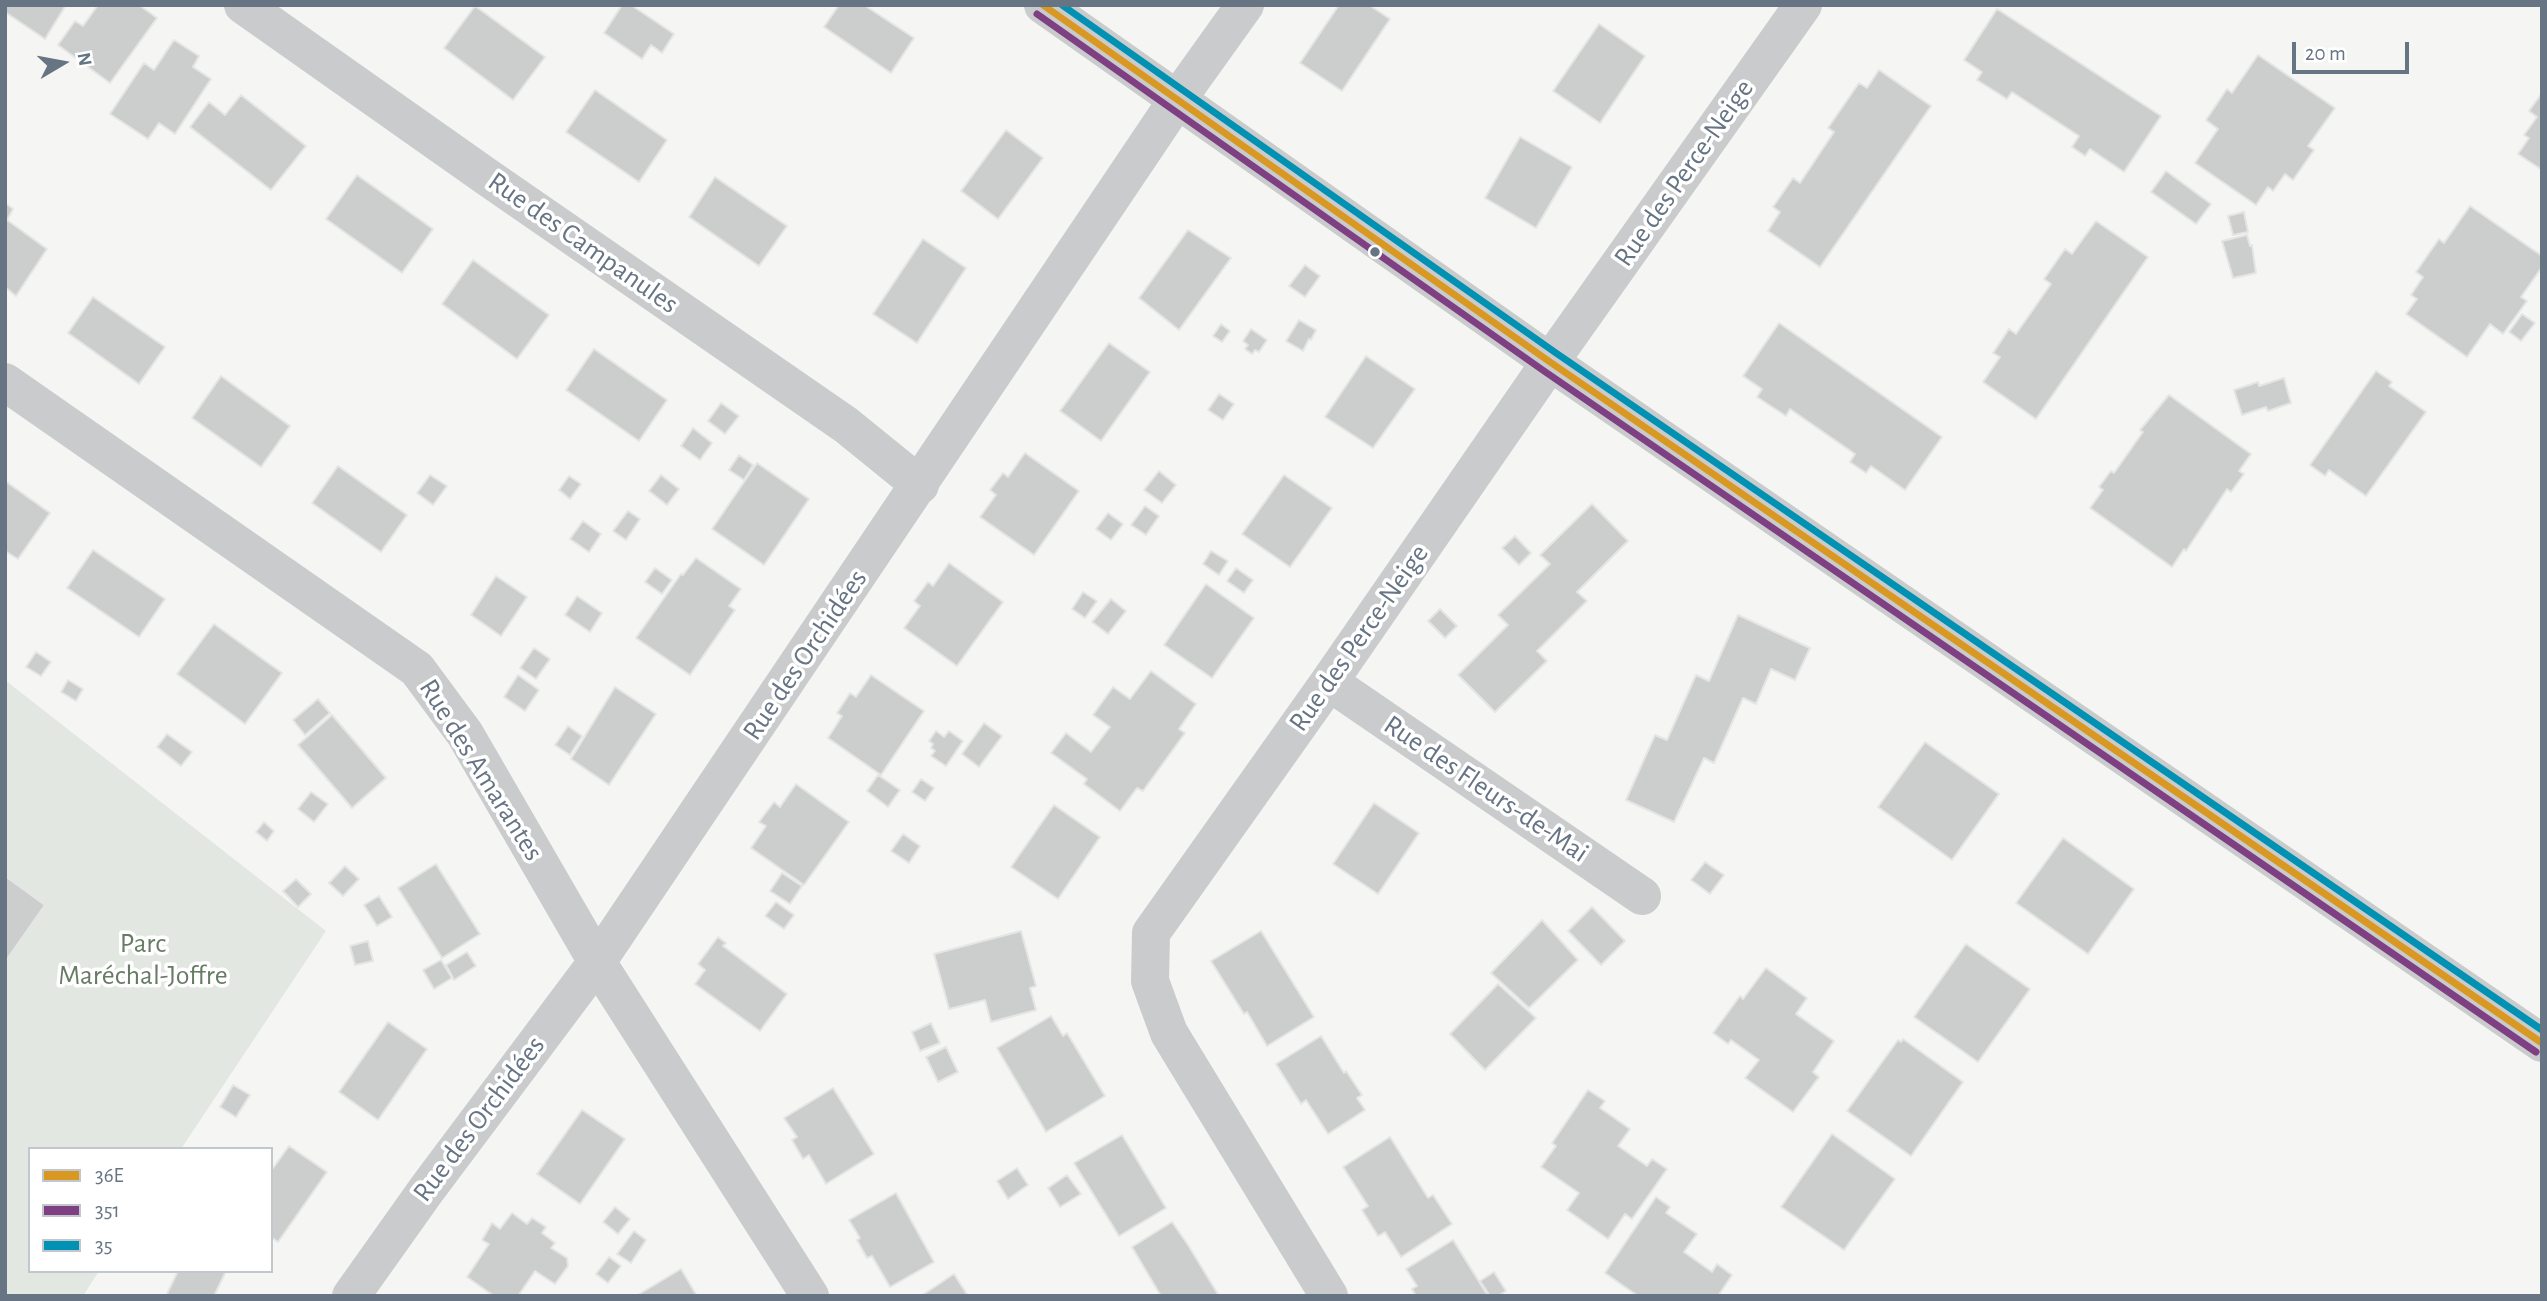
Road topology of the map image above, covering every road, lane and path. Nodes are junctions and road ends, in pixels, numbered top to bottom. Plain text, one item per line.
1 (243, 5) edge
2 (1043, 5) edge
3 (1245, 5) edge
4 (1803, 5) edge
5 (1177, 100) junction
6 (1550, 362) junction
7 (5, 382) edge
8 (920, 485) junction
9 (1329, 682) junction
10 (1642, 896) dead end
11 (597, 962) junction
12 (2542, 1043) edge
13 (351, 1296) edge
14 (810, 1296) edge
15 (1329, 1296) edge

1 - 8 street, Rue des Campanules
2 - 5 street
3 - 5 street, Rue des Orchidées
4 - 6 street, Rue des Perce-Neige
5 - 6 street
5 - 8 street, Rue des Orchidées
6 - 9 street, Rue des Perce-Neige
6 - 12 street
7 - 11 street, Rue des Amarantes
8 - 11 street, Rue des Orchidées
9 - 10 street, Rue des Fleurs-de-Mai
9 - 15 street, Rue des Perce-Neige
11 - 13 street, Rue des Orchidées
11 - 14 street, Rue des Amarantes

